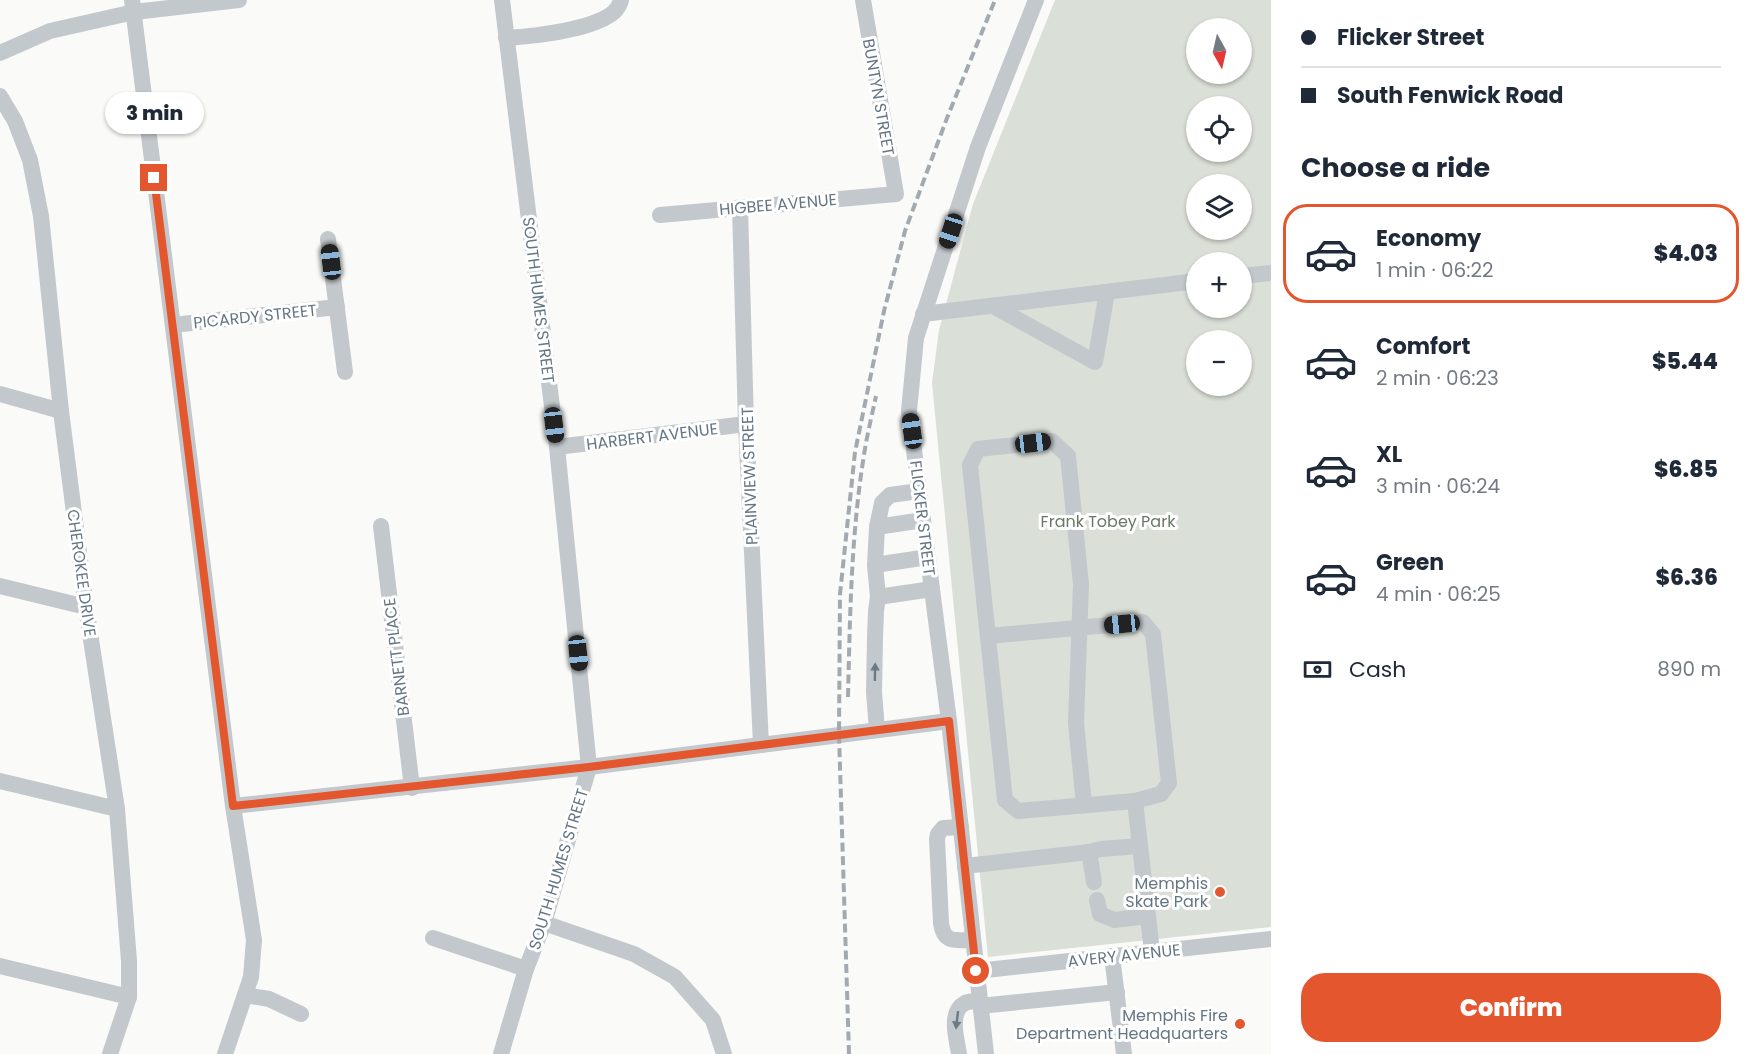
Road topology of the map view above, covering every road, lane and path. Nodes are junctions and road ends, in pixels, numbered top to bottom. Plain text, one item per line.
1 (239, 0) edge
2 (502, 0) edge
3 (621, 0) edge
4 (863, 0) edge
5 (1036, 0) edge
6 (133, 6) edge
7 (506, 38) junction
8 (0, 53) edge
9 (0, 96) edge
10 (896, 194) joint
11 (740, 207) junction
12 (660, 214) dead end
13 (328, 239) dead end
14 (1271, 273) edge
15 (1252, 275) edge
16 (1186, 282) edge
17 (1107, 292) junction
18 (993, 306) junction
19 (337, 307) junction
20 (923, 314) junction
21 (173, 325) junction
22 (345, 372) dead end
23 (0, 394) edge
24 (61, 411) junction
25 (746, 424) junction
26 (557, 447) junction
27 (919, 491) junction
28 (923, 520) junction
29 (381, 526) dead end
30 (877, 527) junction
31 (928, 557) junction
32 (875, 565) junction
33 (0, 586) edge
34 (932, 590) junction
35 (878, 597) junction
36 (86, 607) junction
37 (1079, 628) junction
38 (988, 636) junction
39 (949, 721) junction
40 (877, 730) junction
41 (760, 745) junction
42 (589, 767) junction
43 (0, 781) edge
44 (411, 788) junction
45 (1135, 801) junction
46 (1084, 805) junction
47 (233, 806) junction
48 (117, 810) junction
49 (961, 826) junction
50 (1140, 846) junction
51 (1089, 852) junction
52 (965, 866) junction
53 (1094, 882) dead end
54 (1097, 900) dead end
55 (1148, 916) junction
56 (544, 923) junction
57 (433, 938) dead end
58 (1271, 939) edge
59 (973, 940) junction
60 (1152, 952) junction
61 (1112, 956) junction
62 (0, 966) edge
63 (526, 969) junction
64 (976, 971) junction
65 (1117, 992) junction
66 (245, 995) junction
67 (129, 998) junction
68 (980, 1003) junction
69 (301, 1014) dead end
70 (110, 1054) edge
71 (225, 1054) edge
72 (501, 1054) edge
73 (724, 1054) edge
74 (959, 1054) edge
75 (986, 1054) edge
76 (1124, 1054) edge

1 - 6 street
2 - 7 street, SOUTH HUMES STREET
3 - 7 street
4 - 10 street, BUNTYN STREET
5 - 20 street, FLICKER STREET
6 - 8 street
6 - 21 street
7 - 26 street, SOUTH HUMES STREET
9 - 24 street, CHEROKEE DRIVE
10 - 11 street, HIGBEE AVENUE
11 - 12 street, HIGBEE AVENUE
11 - 25 street, PLAINVIEW STREET
13 - 19 street, PICARDY STREET
14 - 15 street
16 - 17 street
17 - 18 street
17 - 18 street
18 - 20 street
19 - 21 street, PICARDY STREET
19 - 22 street, PICARDY STREET
20 - 27 street, FLICKER STREET
21 - 47 street
23 - 24 street
24 - 36 street, CHEROKEE DRIVE
25 - 26 street, HARBERT AVENUE
25 - 41 street, PLAINVIEW STREET
26 - 42 street, SOUTH HUMES STREET
27 - 28 street, FLICKER STREET
27 - 30 street
28 - 30 street
28 - 31 street, FLICKER STREET
29 - 44 street, BARNETT PLACE
30 - 32 street
31 - 32 street
31 - 34 street, FLICKER STREET
32 - 35 street
33 - 36 street
34 - 35 street
34 - 39 street, FLICKER STREET
40 -> 35 street
36 - 48 street, CHEROKEE DRIVE
37 - 38 street
37 - 38 street
37 - 45 street
37 - 46 street
38 - 46 street
39 - 40 street
39 - 49 street, FLICKER STREET
40 - 41 street
41 - 42 street
42 - 44 street
42 - 56 street, SOUTH HUMES STREET
43 - 48 street
44 - 47 street
45 - 46 street
45 - 50 street
47 - 66 street
48 - 67 street, CHEROKEE DRIVE
49 - 52 street, FLICKER STREET
49 - 59 street
50 - 51 street
50 - 55 street
51 - 52 street
51 - 53 street
52 - 59 street, FLICKER STREET
54 - 55 street
55 - 60 street
56 - 63 street, SOUTH HUMES STREET
56 - 73 street
57 - 63 street
58 - 60 street, AVERY AVENUE
59 - 64 street, FLICKER STREET
60 - 61 street, AVERY AVENUE
61 - 64 street, AVERY AVENUE
61 - 65 street
62 - 67 street
63 - 72 street, SOUTH HUMES STREET
64 - 68 street, FLICKER STREET
65 - 68 street
65 - 76 street
66 - 69 street
66 - 71 street
67 - 70 street, CHEROKEE DRIVE
68 -> 74 street
68 - 75 street, FLICKER STREET

